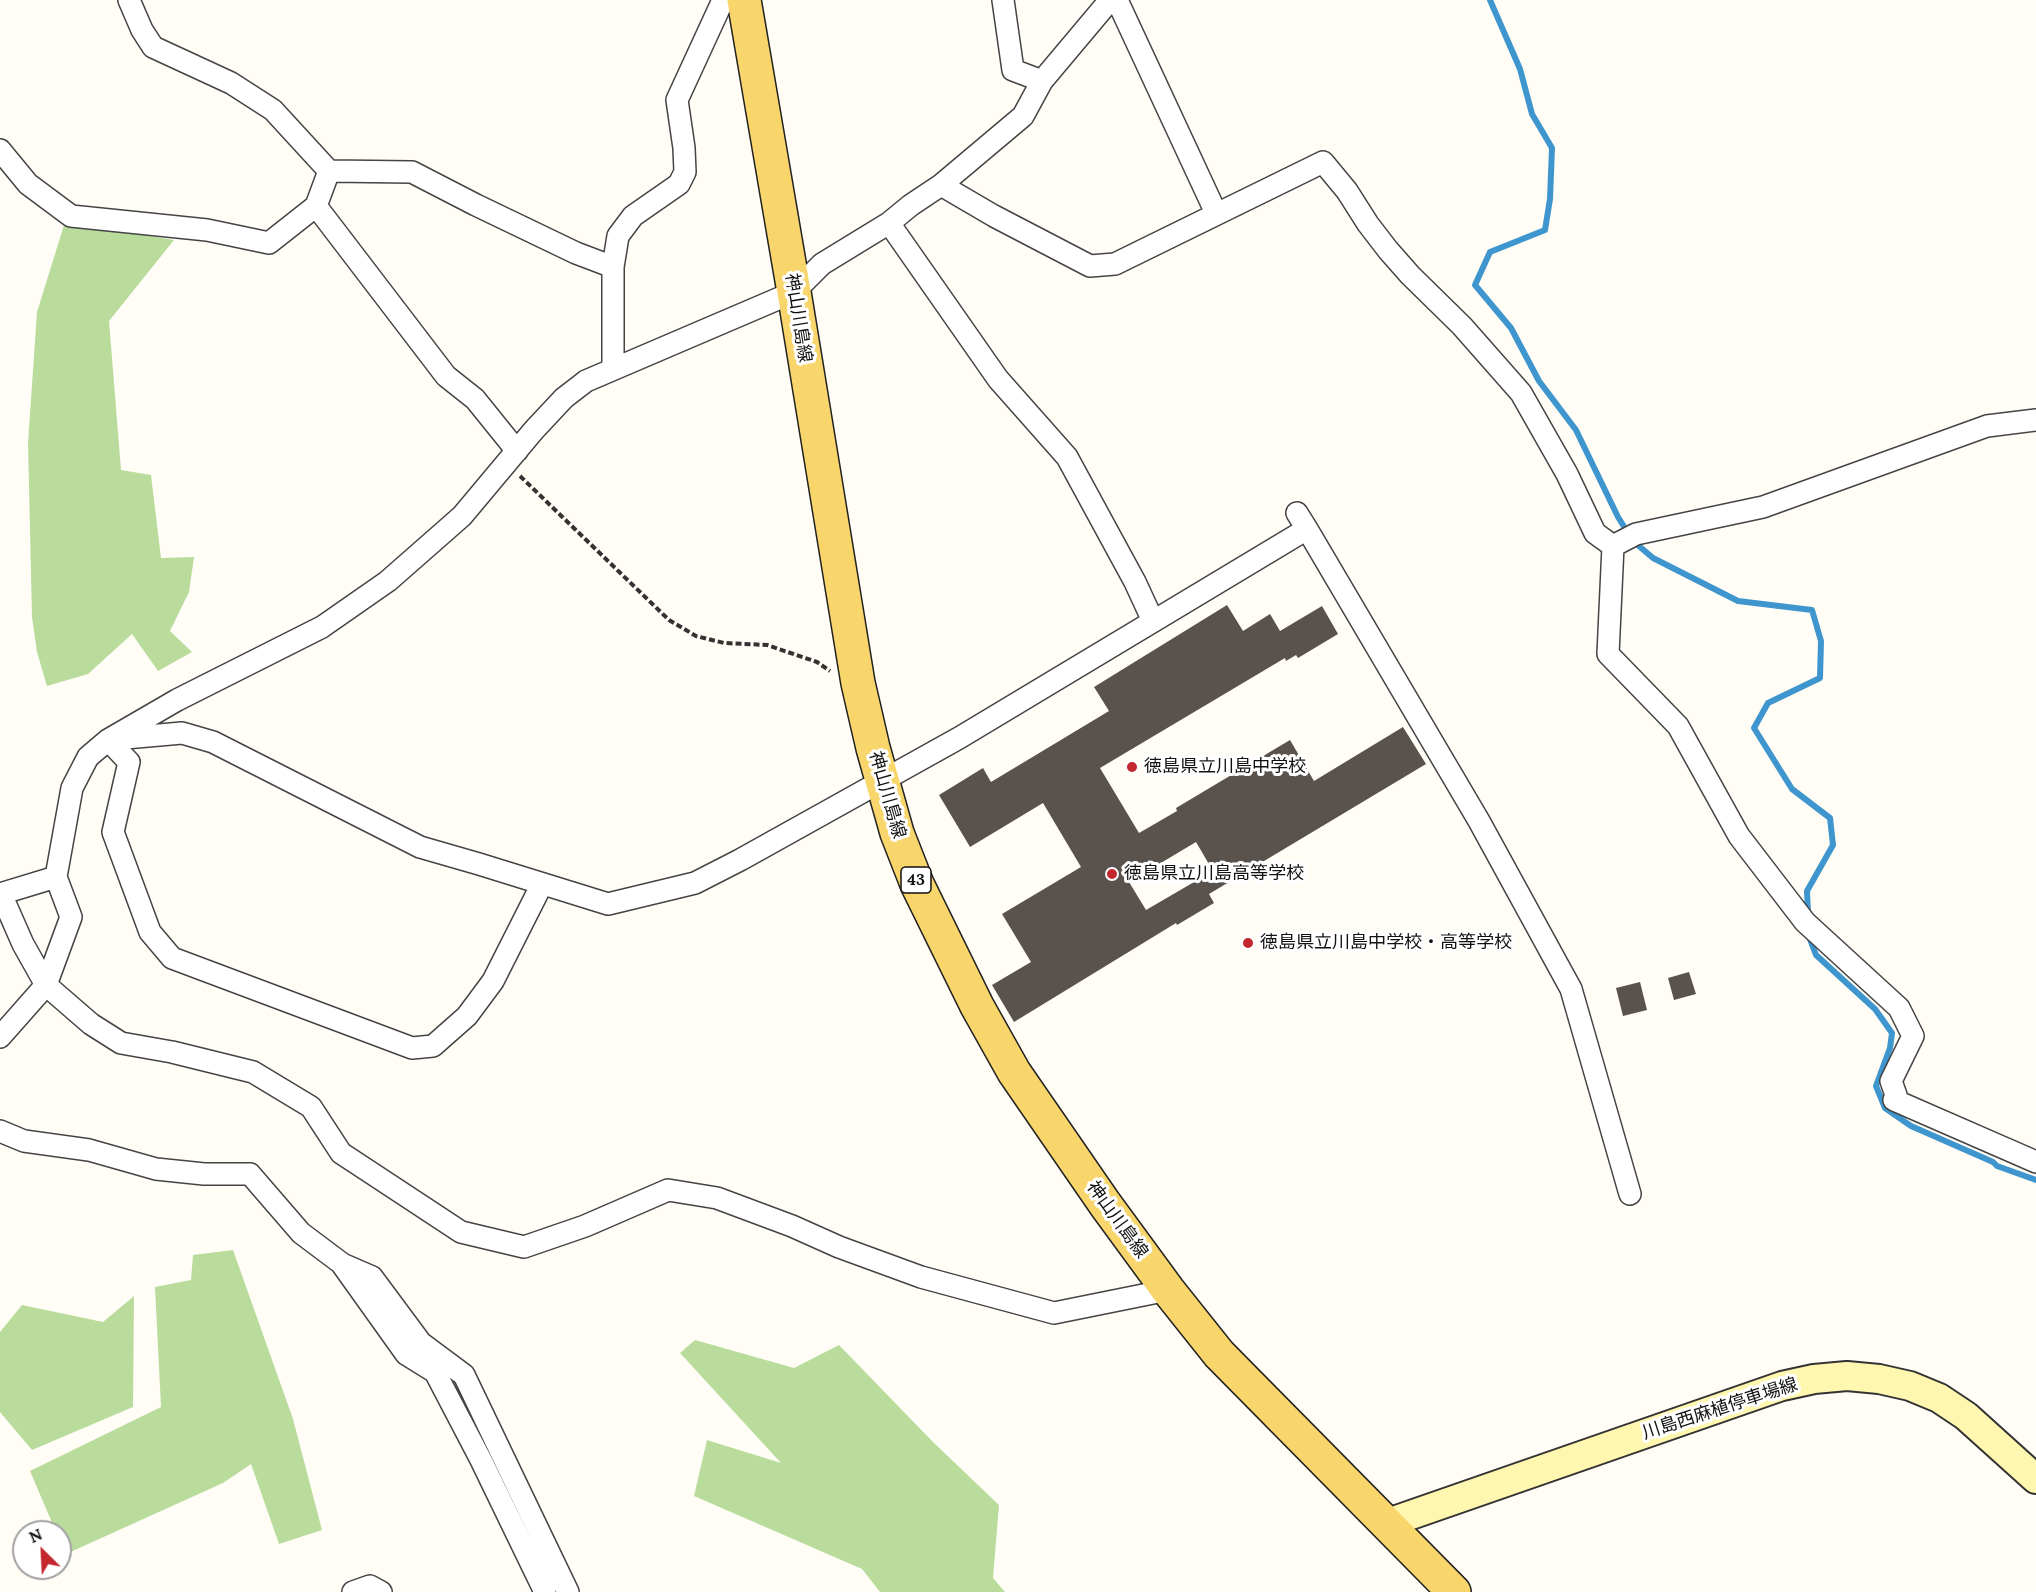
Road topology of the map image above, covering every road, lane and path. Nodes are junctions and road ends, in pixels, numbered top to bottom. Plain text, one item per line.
1 (129, 0) edge
2 (723, 0) edge
3 (744, 0) edge
4 (1003, 0) edge
5 (1110, 0) edge
6 (1117, 0) edge
7 (1042, 81) junction
8 (0, 150) edge
9 (329, 171) junction
10 (941, 185) junction
11 (316, 206) junction
12 (1216, 213) junction
13 (889, 223) junction
14 (613, 267) junction
15 (794, 292) junction
16 (613, 369) junction
17 (2036, 420) edge
18 (512, 457) junction
19 (1624, 540) junction
20 (1153, 621) junction
21 (858, 682) junction
22 (108, 740) junction
23 (882, 781) junction
24 (56, 877) junction
25 (542, 884) junction
26 (0, 894) edge
27 (46, 985) junction
28 (0, 1037) edge
29 (0, 1131) edge
30 (2036, 1162) edge
31 (1630, 1194) dead end
32 (341, 1263) junction
33 (1168, 1290) junction
34 (2036, 1479) edge
35 (1385, 1524) junction
36 (352, 1592) edge
37 (381, 1592) edge
38 (544, 1592) edge
39 (568, 1592) edge
40 (1454, 1592) edge

1 - 9 street
2 - 14 street
3 - 15 main road, 神山川島線 / 43
4 - 7 street
5 - 7 street
6 - 12 street
7 - 10 street
8 - 11 street
9 - 11 street
9 - 14 street
10 - 12 street
10 - 13 street
11 - 18 street
12 - 19 street
13 - 15 street
13 - 20 street
14 - 16 street
15 - 16 street
15 - 21 main road, 神山川島線 / 43
16 - 18 street
17 - 19 street
18 - 21 path
18 - 22 street
19 - 30 street
20 - 23 street
20 - 31 street
21 - 23 main road, 神山川島線 / 43
22 - 24 street
22 - 25 street
22 - 25 street
23 - 25 street
23 - 33 main road, 神山川島線 / 43
24 - 26 street
24 - 27 street
26 - 27 street
27 - 28 street
27 - 33 street
29 - 32 street
32 - 38 street
32 - 39 street
33 - 35 main road, 神山川島線 / 43
34 - 35 main road, 川島西麻植停車場線
35 - 40 main road, 神山川島線 / 43
36 - 37 street

